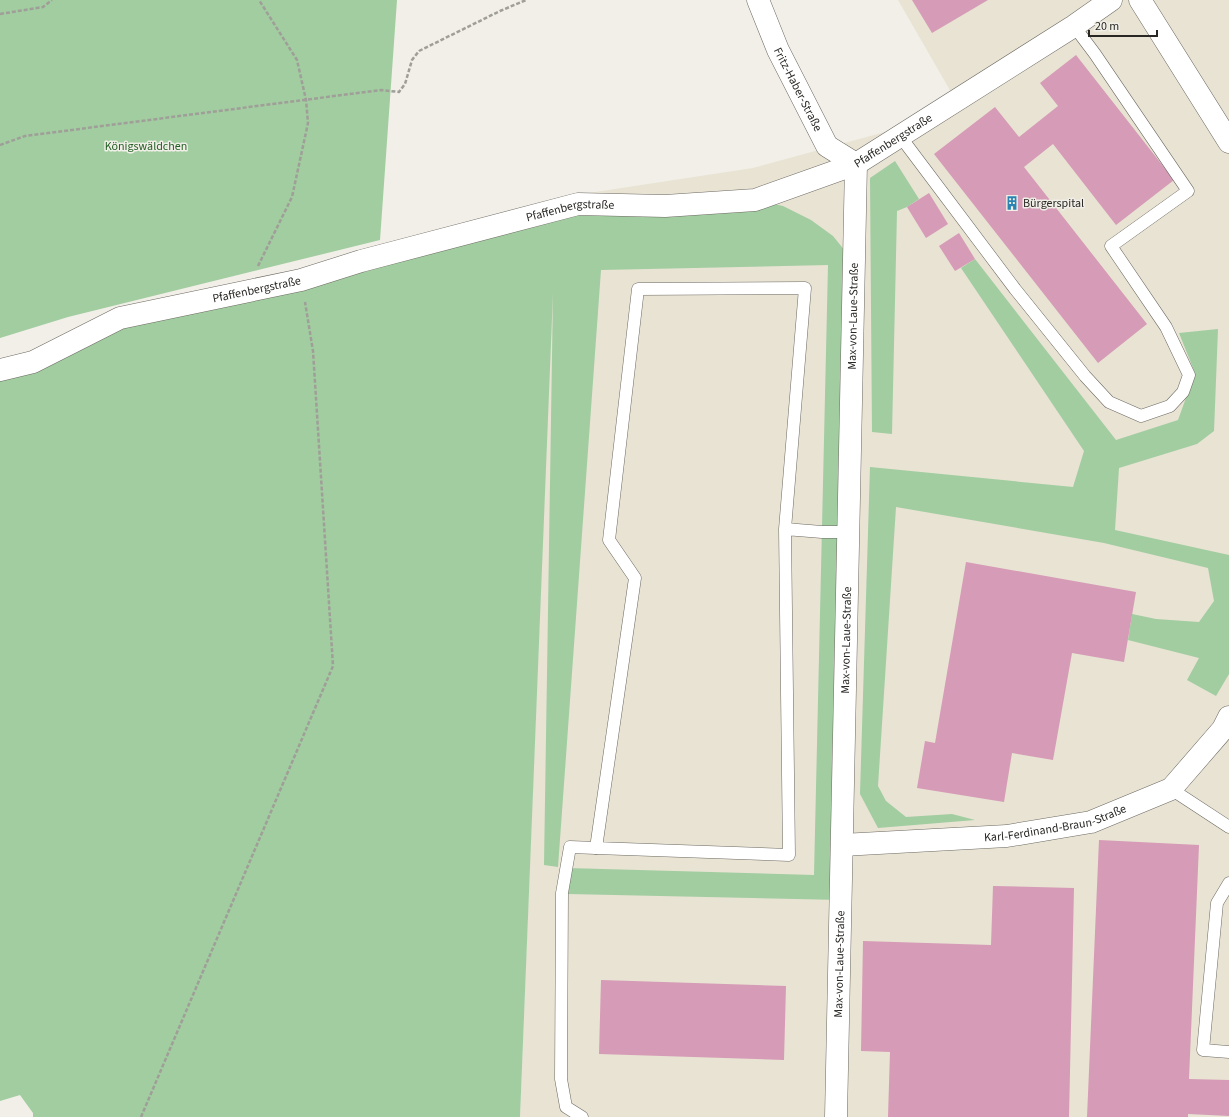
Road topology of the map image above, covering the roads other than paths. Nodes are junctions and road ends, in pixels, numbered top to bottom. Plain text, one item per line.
1 (758, 0) edge
2 (1111, 0) edge
3 (1140, 0) edge
4 (1074, 26) junction
5 (900, 136) junction
6 (1229, 142) edge
7 (856, 164) junction
8 (0, 370) edge
9 (785, 529) junction
10 (849, 532) junction
11 (1229, 717) edge
12 (1171, 789) junction
13 (1229, 827) edge
14 (842, 845) junction
15 (596, 848) junction
16 (1229, 883) edge
17 (1229, 1052) edge
18 (582, 1117) edge
19 (836, 1117) edge

1 - 7 street, Fritz-Haber-Straße
2 - 4 street, Pfaffenbergstraße
3 - 6 street
4 - 5 street, Pfaffenbergstraße
4 - 5 lane
5 - 7 street, Pfaffenbergstraße
7 - 8 street, Pfaffenbergstraße
7 - 10 street, Max-von-Laue-Straße
9 - 10 lane
9 - 15 lane
9 - 15 lane
10 - 14 street, Max-von-Laue-Straße
11 - 12 street, Karl-Ferdinand-Braun-Straße
12 - 13 lane
12 - 14 street, Karl-Ferdinand-Braun-Straße
14 - 19 street, Max-von-Laue-Straße
15 - 18 lane
16 - 17 lane

